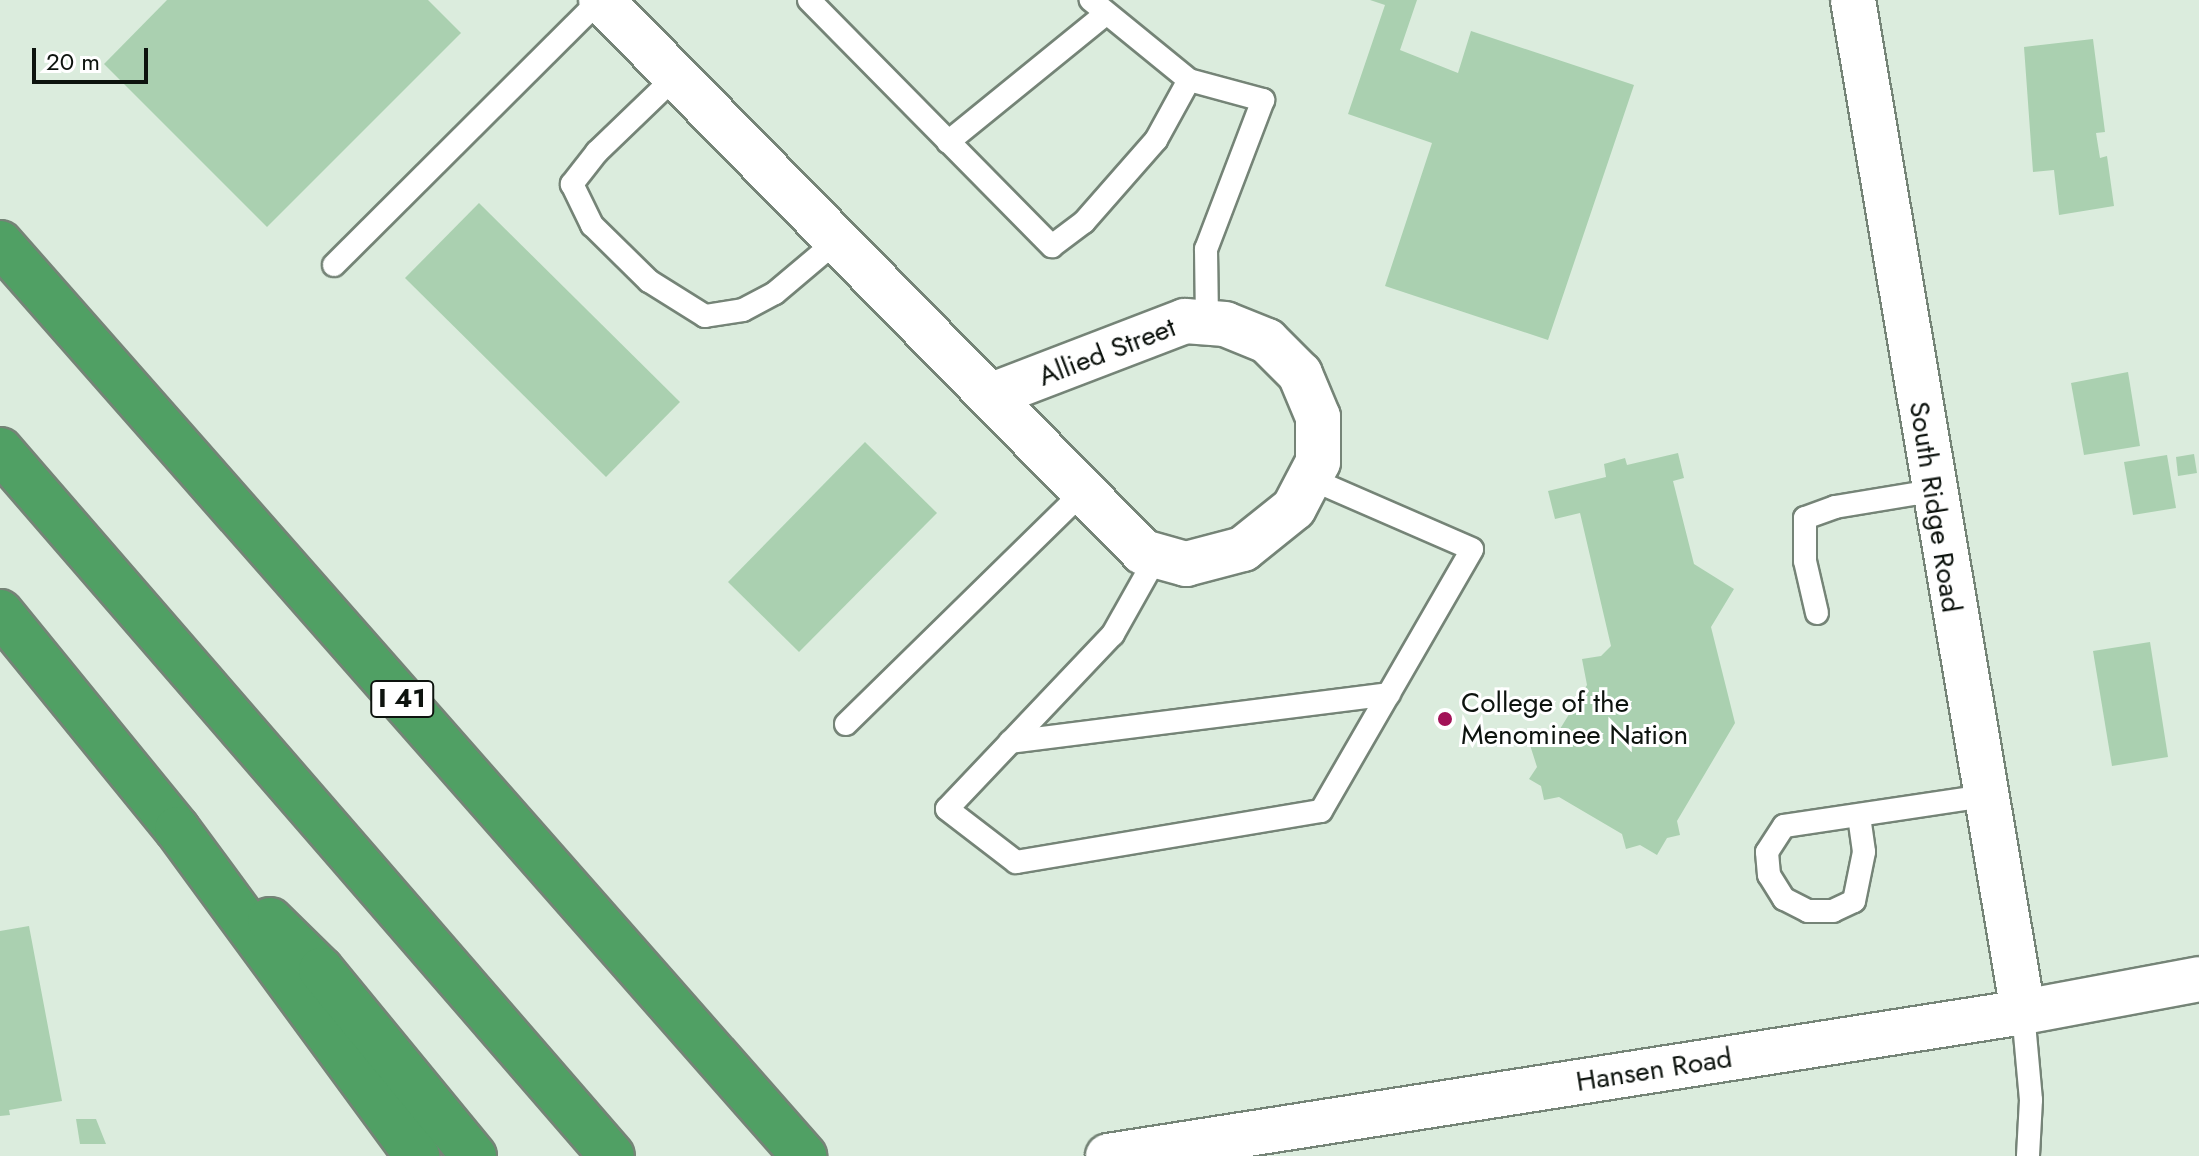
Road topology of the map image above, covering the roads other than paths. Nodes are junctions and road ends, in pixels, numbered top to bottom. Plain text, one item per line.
1 (601, 0) edge
2 (809, 0) edge
3 (1853, 0) edge
4 (1097, 8) edge
5 (676, 76) junction
6 (1189, 80) junction
7 (948, 142) junction
8 (838, 240) junction
9 (0, 243) edge
10 (334, 265) dead end
11 (1207, 323) junction
12 (992, 395) junction
13 (0, 450) edge
14 (1309, 478) junction
15 (1084, 491) junction
16 (1932, 491) junction
17 (1157, 556) junction
18 (0, 612) edge
19 (1817, 613) dead end
20 (1389, 694) junction
21 (846, 724) dead end
22 (1010, 742) junction
23 (1984, 796) junction
24 (1859, 816) junction
25 (177, 829) junction
26 (2199, 979) edge
27 (2023, 1012) junction
28 (417, 1156) edge
29 (474, 1156) edge
30 (612, 1156) edge
31 (804, 1156) edge
32 (1108, 1156) edge
33 (2028, 1156) edge

1 - 5 street, Allied Street
1 - 10 lane
2 - 7 lane
3 - 16 street, South Ridge Road
4 - 6 lane
4 - 7 lane
5 - 8 street, Allied Street
5 - 8 lane
6 - 7 lane
6 - 11 lane
8 - 12 street, Allied Street
9 - 31 highway, I 41
11 - 12 street, Allied Street
11 - 14 street, Allied Street
12 - 15 street, Allied Street
13 - 30 highway
14 - 17 street, Allied Street
14 - 20 lane
15 - 17 street, Allied Street
15 - 21 lane
16 - 19 lane
16 - 23 street, South Ridge Road
17 - 22 lane
18 - 25 highway
20 - 22 lane
20 - 22 lane
23 - 24 lane
23 - 27 street, South Ridge Road
24 - 24 lane
25 - 28 highway
25 - 29 highway
26 - 27 street, Hansen Road
27 - 32 street, Hansen Road
27 - 33 lane

